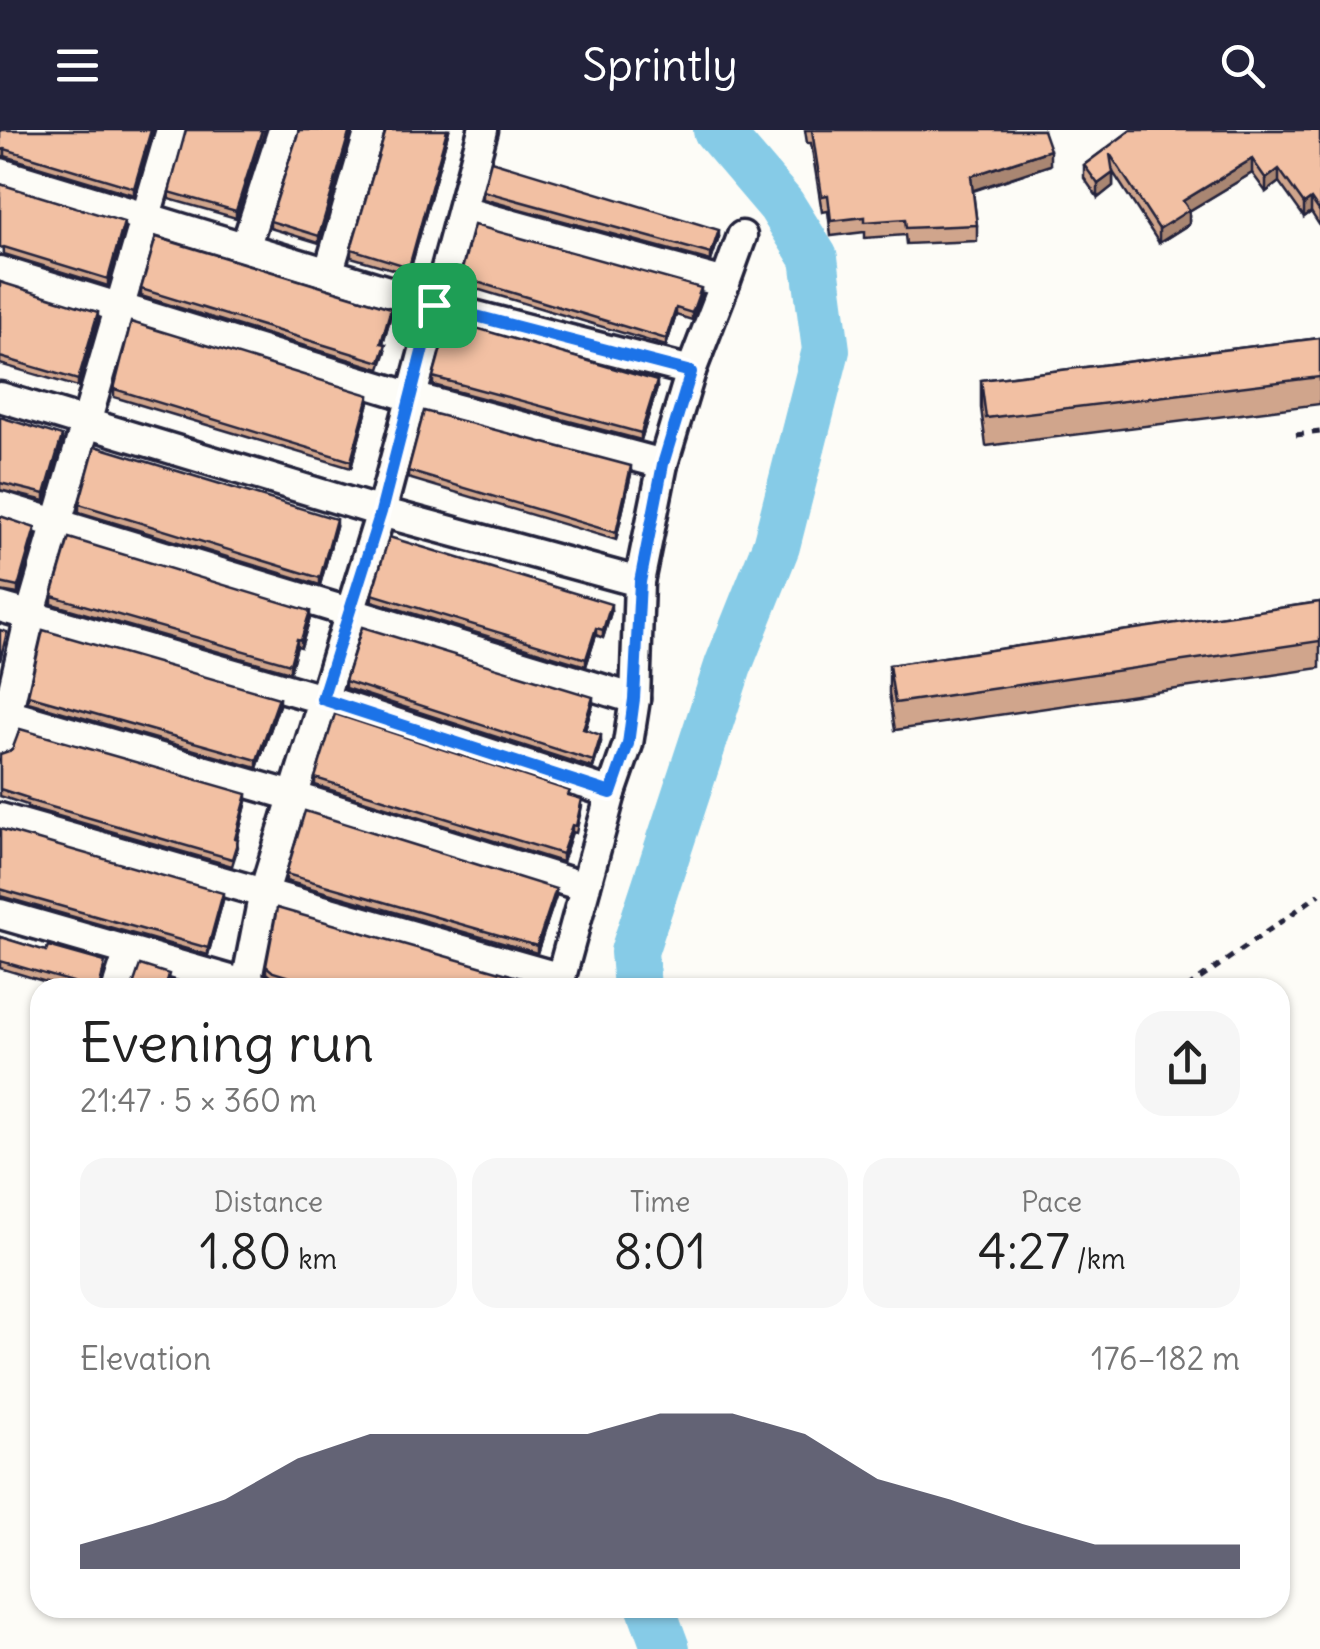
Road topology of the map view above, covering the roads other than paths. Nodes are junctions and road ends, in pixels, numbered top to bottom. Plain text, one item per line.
1 (171, 130) edge
2 (283, 130) edge
3 (370, 130) edge
4 (483, 130) edge
5 (0, 172) edge
6 (462, 211) junction
7 (147, 215) junction
8 (742, 236) dead end
9 (246, 245) junction
10 (0, 271) edge
11 (329, 271) junction
12 (725, 283) junction
13 (434, 305) junction
14 (120, 306) junction
15 (691, 372) junction
16 (412, 396) junction
17 (0, 397) edge
18 (88, 422) junction
19 (663, 464) junction
20 (0, 506) edge
21 (381, 512) junction
22 (58, 523) junction
23 (640, 582) junction
24 (0, 607) edge
25 (349, 610) junction
26 (30, 616) junction
27 (322, 699) junction
28 (634, 699) junction
29 (4, 713) edge
30 (0, 746) edge
31 (611, 793) junction
32 (294, 796) junction
33 (0, 818) edge
34 (585, 887) junction
35 (264, 892) junction
36 (0, 914) edge
37 (129, 952) junction
38 (121, 978) edge
39 (203, 978) edge
40 (253, 978) edge
41 (544, 978) edge
42 (561, 978) edge

1 - 7 street
2 - 9 street
3 - 11 street
4 - 6 street
5 - 7 street
6 - 12 street
6 - 13 street
7 - 9 street
7 - 14 street
8 - 12 street
9 - 11 street
10 - 14 street
11 - 13 street
12 - 15 street
13 - 15 street
13 - 16 street
14 - 16 street
14 - 18 street
15 - 19 street
16 - 19 street
16 - 21 street
17 - 18 street
18 - 21 street
18 - 22 street
19 - 23 street
20 - 22 street
21 - 23 street
21 - 25 street
22 - 25 street
22 - 26 street
23 - 28 street
24 - 26 street
25 - 27 street
25 - 28 street
26 - 27 street
26 - 29 street
27 - 31 street
27 - 32 street
28 - 31 street
29 - 30 street
29 - 32 street
31 - 34 street
32 - 34 street
32 - 35 street
33 - 35 street
34 - 42 street
35 - 40 street
35 - 41 street
36 - 37 street
37 - 38 street
37 - 39 street

